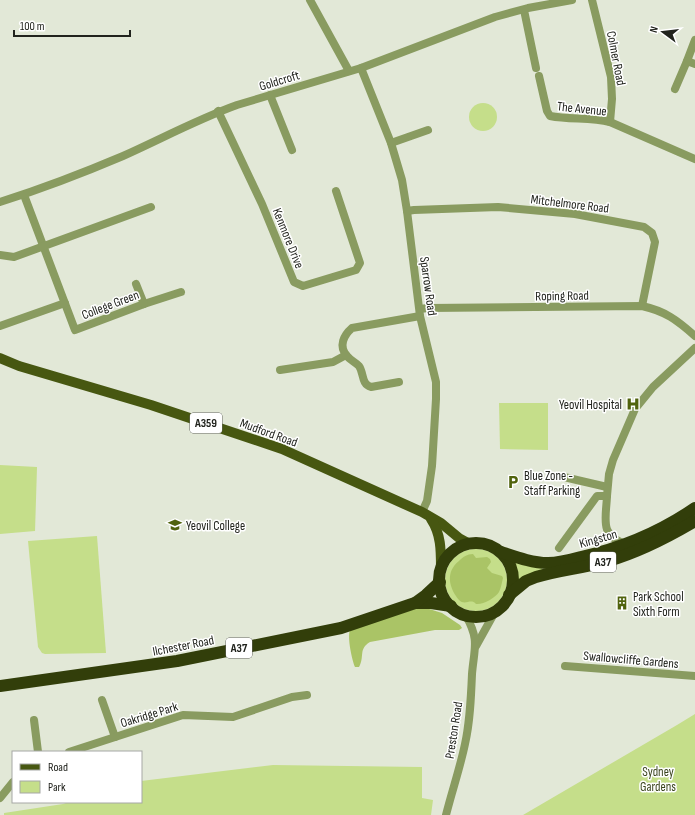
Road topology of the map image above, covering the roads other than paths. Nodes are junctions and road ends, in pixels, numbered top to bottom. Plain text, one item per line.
1 (310, 0) edge
2 (572, 0) edge
3 (592, 0) edge
4 (524, 10) junction
5 (695, 40) edge
6 (691, 62) edge
7 (361, 68) junction
8 (348, 71) junction
9 (675, 89) dead end
10 (270, 95) junction
11 (218, 111) junction
12 (610, 122) junction
13 (428, 130) dead end
14 (391, 143) junction
15 (292, 150) dead end
16 (695, 159) edge
17 (336, 190) dead end
18 (24, 195) junction
19 (0, 202) edge
20 (151, 207) dead end
21 (407, 211) junction
22 (44, 247) junction
23 (0, 255) edge
24 (136, 284) dead end
25 (181, 292) dead end
26 (65, 303) junction
27 (144, 304) junction
28 (642, 306) junction
29 (420, 313) junction
30 (0, 326) edge
31 (695, 336) edge
32 (695, 348) edge
33 (346, 355) junction
34 (0, 358) edge
35 (285, 367) dead end
36 (399, 382) dead end
37 (564, 477) dead end
38 (608, 486) junction
39 (607, 496) junction
40 (695, 508) edge
41 (422, 512) junction
42 (431, 518) junction
43 (695, 521) edge
44 (468, 544) junction
45 (564, 544) dead end
46 (627, 544) junction
47 (501, 552) junction
48 (441, 568) junction
49 (440, 582) junction
50 (509, 595) junction
51 (415, 603) junction
52 (451, 606) junction
53 (496, 610) junction
54 (466, 616) junction
55 (476, 646) junction
56 (565, 666) dead end
57 (695, 676) edge
58 (0, 686) edge
59 (306, 695) dead end
60 (102, 700) dead end
61 (34, 720) dead end
62 (115, 737) junction
63 (38, 751) edge
64 (72, 751) edge
65 (12, 783) edge
66 (0, 798) edge
67 (446, 815) edge

1 - 8 street
2 - 4 street, Goldcroft
3 - 12 street, Colmer Road
4 - 7 street, Goldcroft
4 - 12 street, The Avenue
5 - 6 street
6 - 9 street
7 - 8 street, Goldcroft
7 - 14 street, Sparrow Road
8 - 10 street, Goldcroft
10 - 11 street, Goldcroft
10 - 15 street
11 - 17 street, Kenmore Drive
11 - 18 street, Goldcroft
12 - 16 street, The Avenue
13 - 14 street
14 - 21 street, Sparrow Road
18 - 19 street, Goldcroft
18 - 22 street, College Green
20 - 22 street
21 - 28 street, Mitchelmore Road
21 - 29 street, Sparrow Road
22 - 23 street
22 - 26 street, College Green
24 - 27 street
25 - 27 street, College Green
26 - 27 street, College Green
26 - 30 street, College Green
28 - 29 street, Roping Road
28 - 31 street, Roping Road
29 - 33 street, Roping Road
29 - 41 street, Sparrow Road
32 - 38 street
33 - 35 street
33 - 36 street
34 - 41 main road, Mudford Road / A359
37 - 38 street
38 - 39 street
39 - 45 street
39 - 46 street
40 - 46 highway, Kingston / A37
41 - 42 main road, Mudford Road / A359
42 - 44 main road, Mudford Road / A359
42 - 48 main road
43 - 50 highway, Kingston / A37
44 - 47 highway, A37
44 - 48 highway, A37
46 - 47 highway, Kingston / A37
47 - 50 highway
48 - 49 highway, A37
49 - 51 highway, Ilchester Road / A37
49 - 52 highway, A37
50 - 53 highway, A37
51 - 52 highway, Ilchester Road / A37
51 - 58 highway, Ilchester Road / A37
52 - 54 highway, A37
53 - 54 highway
53 - 55 street, Preston Road
54 - 55 street, Preston Road
55 - 67 street, Preston Road
56 - 57 street, Swallowcliffe Gardens
59 - 62 street, Oakridge Park
60 - 62 street
61 - 63 street
62 - 64 street, Oakridge Park
65 - 66 street

